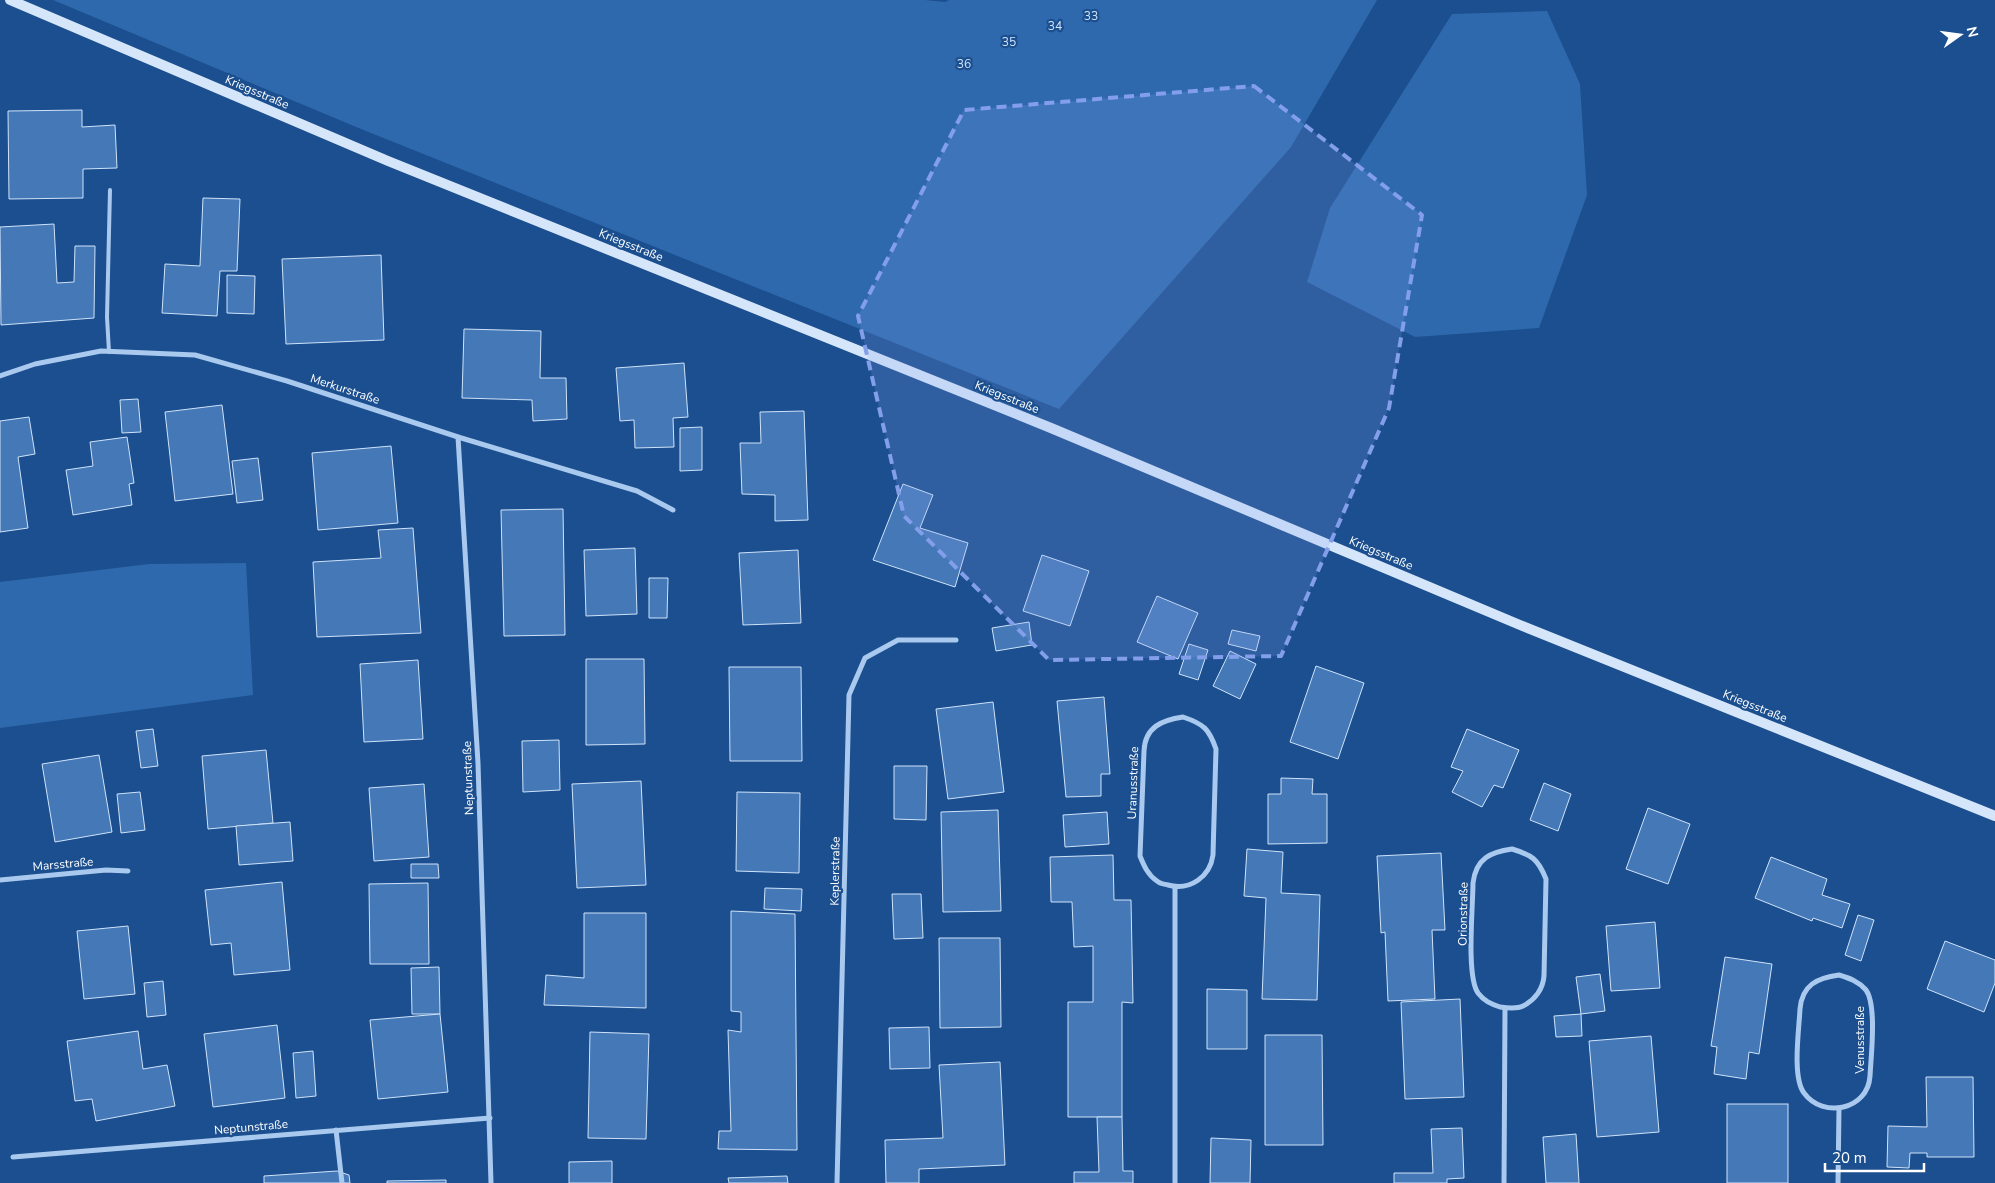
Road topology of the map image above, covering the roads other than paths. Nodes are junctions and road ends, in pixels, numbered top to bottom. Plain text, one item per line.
1 (10, 0) edge
2 (110, 190) dead end
3 (109, 352) junction
4 (0, 376) edge
5 (458, 437) junction
6 (673, 510) dead end
7 (956, 640) dead end
8 (1995, 816) edge
9 (128, 871) dead end
10 (0, 880) edge
11 (1175, 887) junction
12 (1505, 1008) junction
13 (1839, 1108) junction
14 (490, 1118) junction
15 (336, 1130) junction
16 (13, 1157) dead end
17 (342, 1183) edge
18 (492, 1183) edge
19 (837, 1183) edge
20 (1175, 1183) edge
21 (1504, 1183) edge
22 (1838, 1183) edge

1 - 8 main road, Kriegsstraße
2 - 3 lane
3 - 4 street, Merkurstraße
3 - 5 street, Merkurstraße
5 - 6 street, Merkurstraße
5 - 14 street, Neptunstraße
7 - 19 street, Keplerstraße
9 - 10 street, Marsstraße
11 - 11 street, Uranusstraße
11 - 20 street
12 - 12 street, Orionstraße
12 - 21 street
13 - 13 street, Venusstraße
13 - 22 street
14 - 15 street, Neptunstraße
14 - 18 street, Neptunstraße
15 - 16 street, Neptunstraße
15 - 17 street

